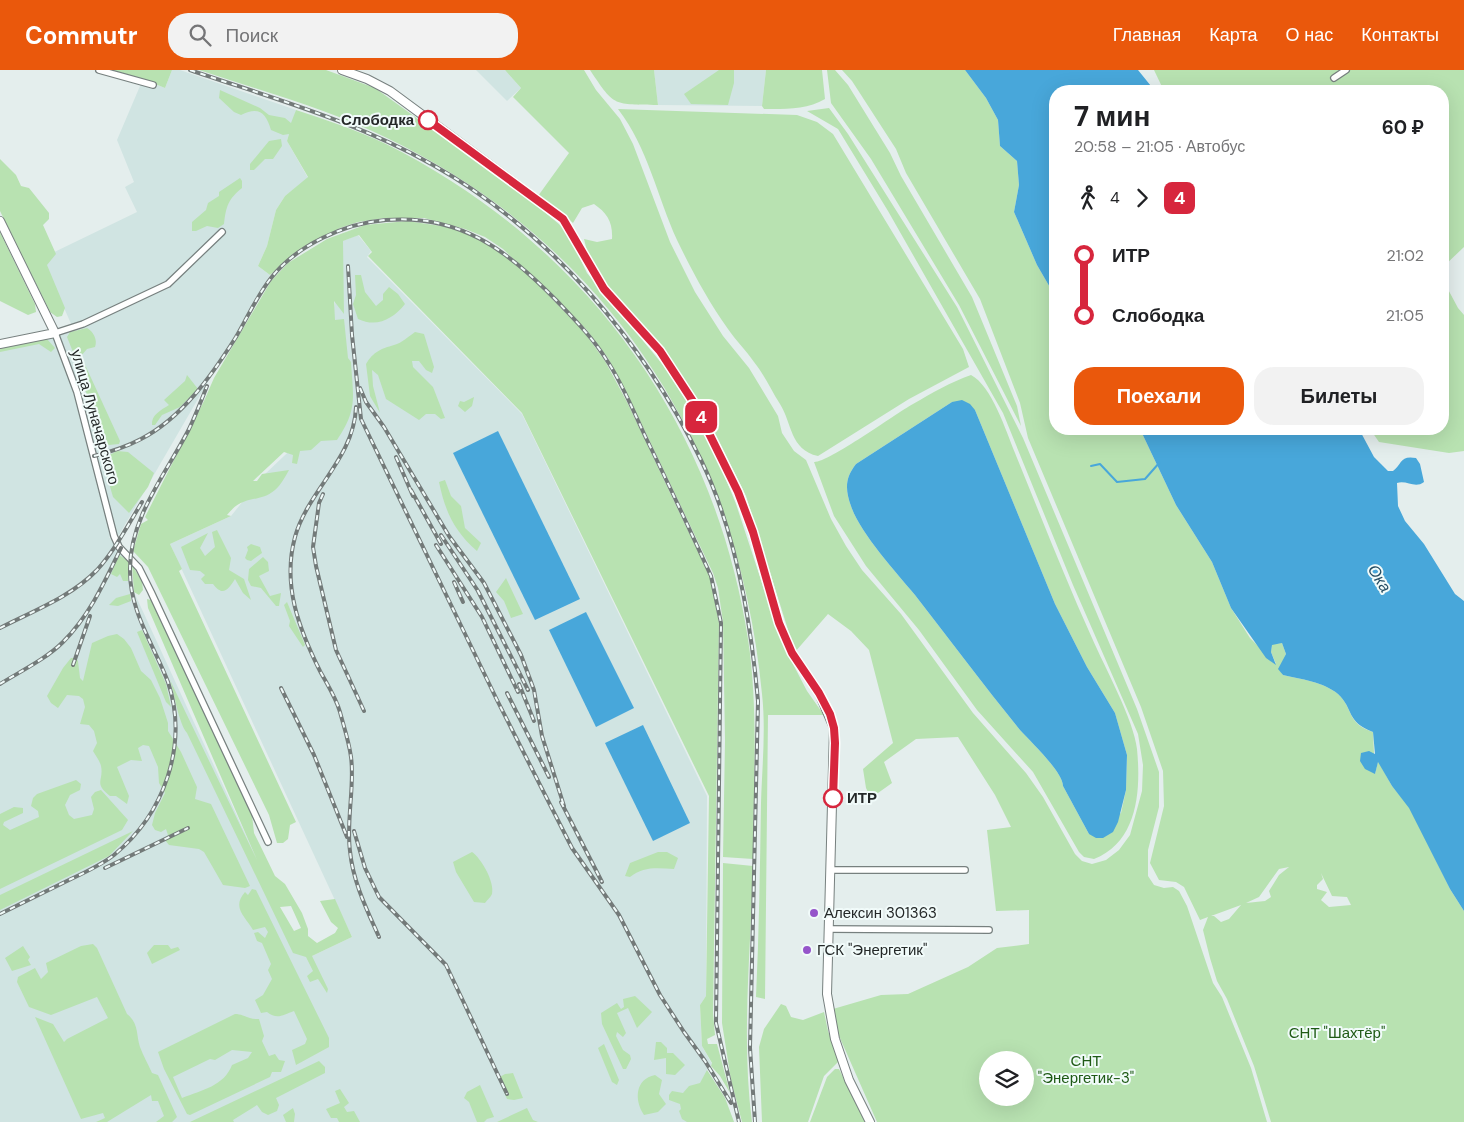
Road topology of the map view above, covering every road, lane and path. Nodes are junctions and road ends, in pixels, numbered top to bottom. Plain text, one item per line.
1 (99, 70) edge
2 (342, 70) edge
3 (1346, 70) edge
4 (1334, 78) dead end
5 (153, 85) dead end
6 (0, 221) edge
7 (222, 232) dead end
8 (55, 332) junction
9 (0, 344) edge
10 (268, 842) dead end
11 (832, 870) junction
12 (964, 870) dead end
13 (829, 929) junction
14 (989, 930) dead end
15 (870, 1122) edge

1 - 5 street
2 - 11 main road
3 - 4 street
6 - 8 main road, улица Луначарского
7 - 8 street
8 - 9 main road
8 - 10 street, улица Луначарского
11 - 12 street
11 - 13 main road
13 - 14 street
13 - 15 main road

